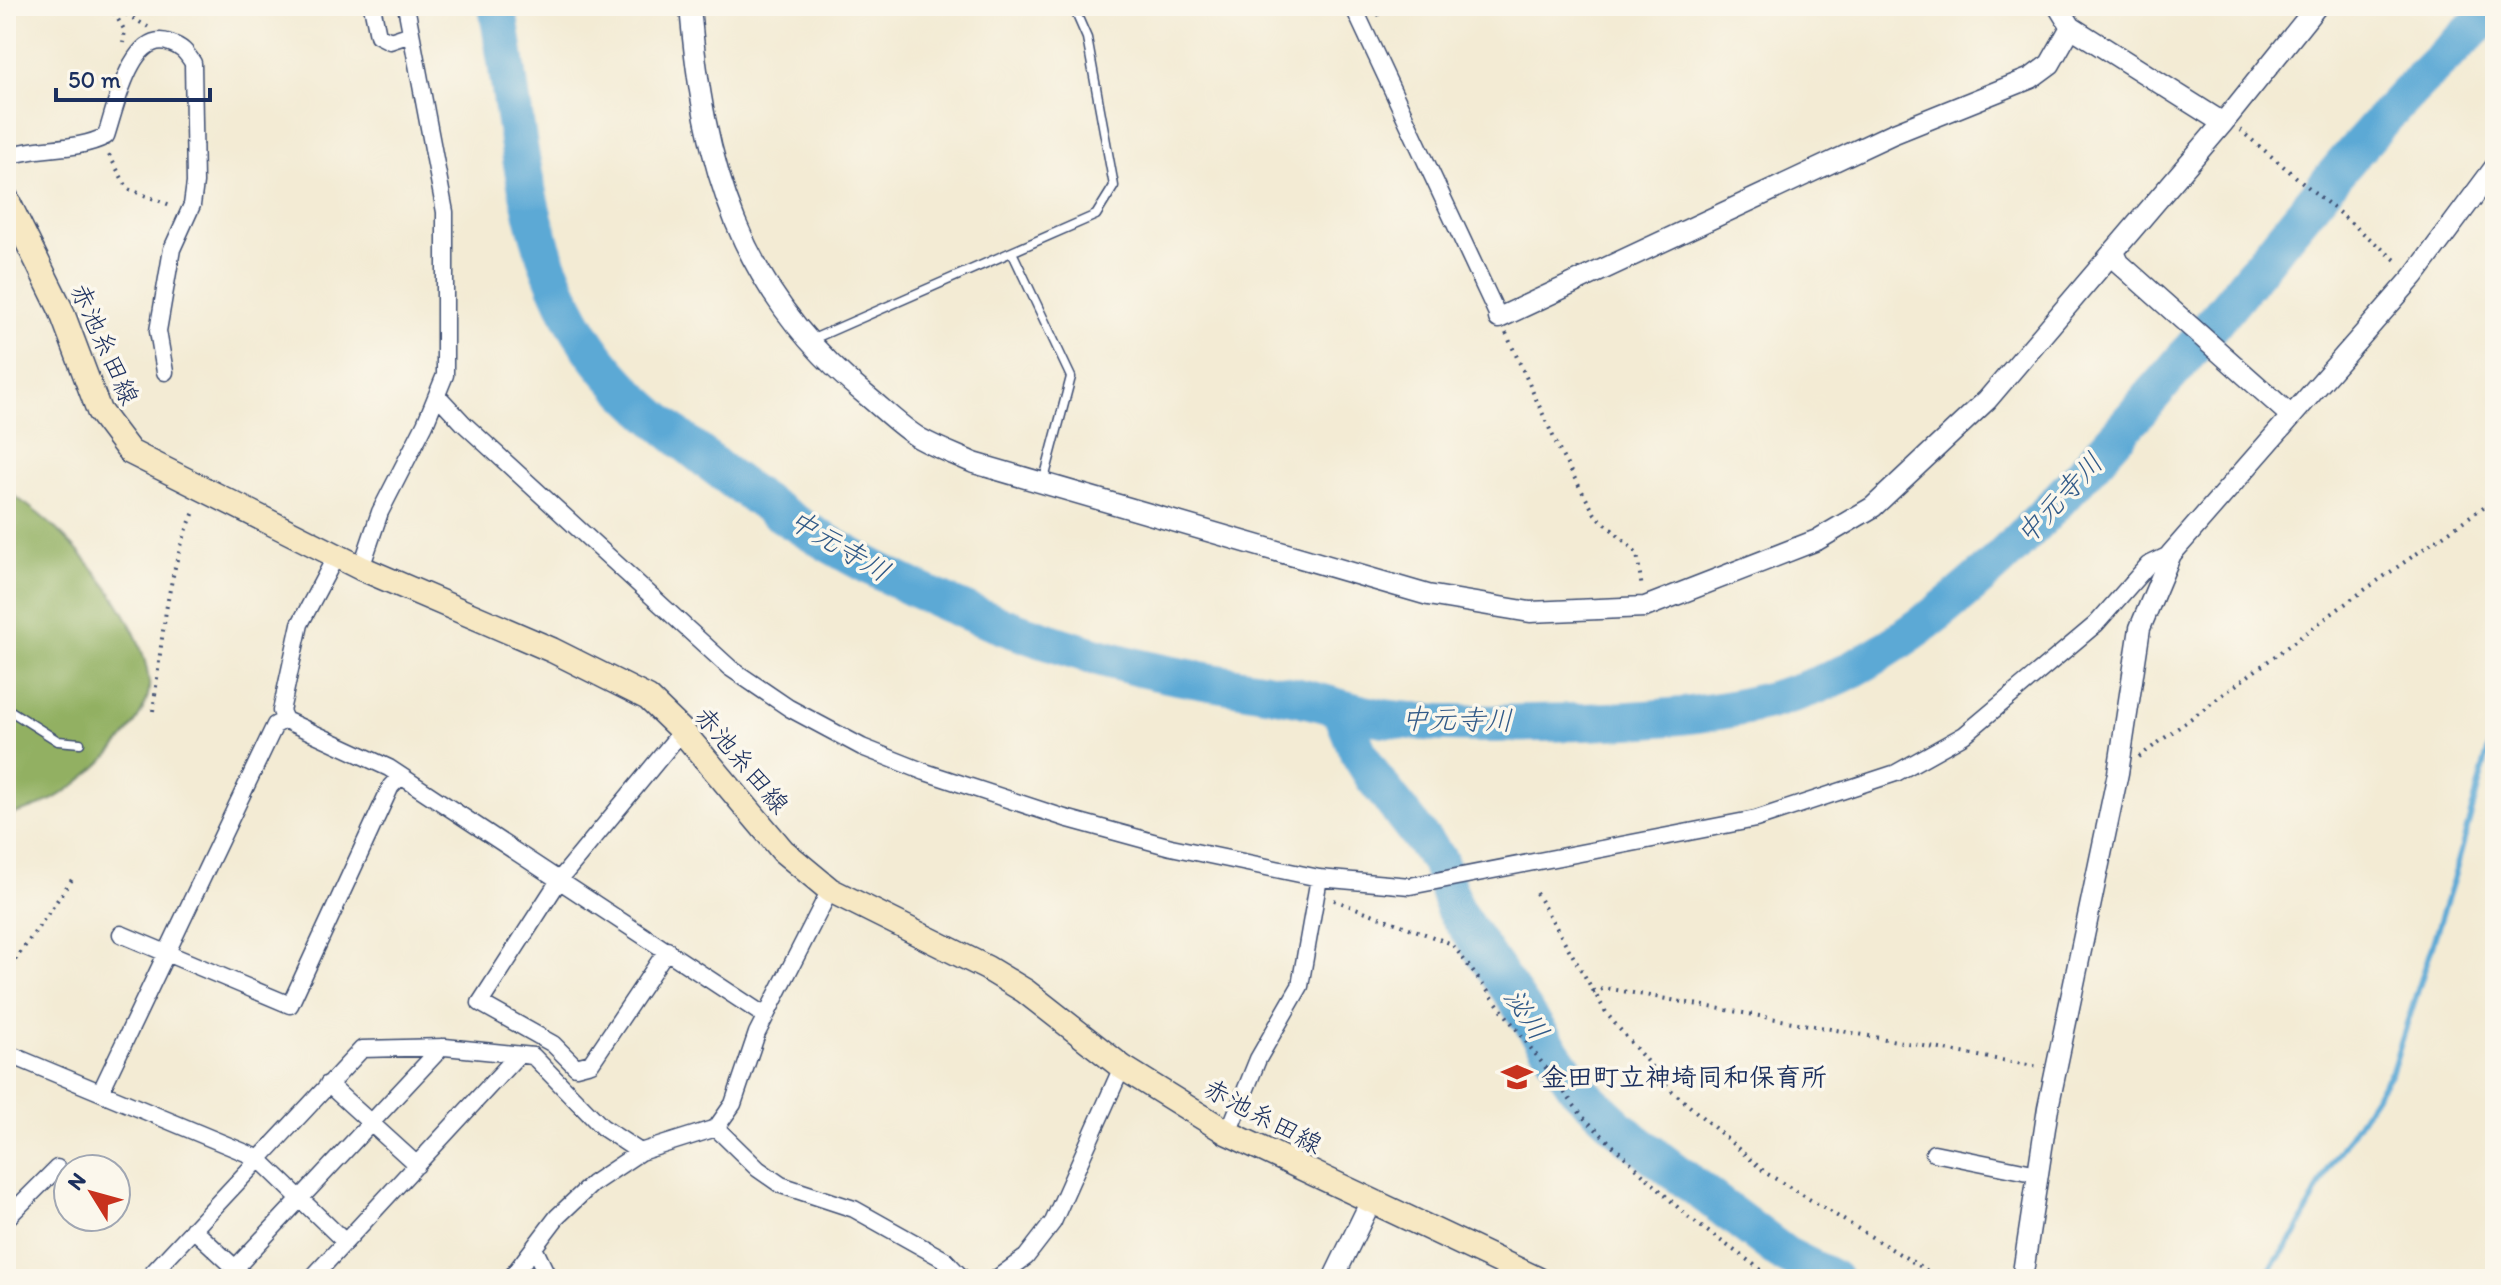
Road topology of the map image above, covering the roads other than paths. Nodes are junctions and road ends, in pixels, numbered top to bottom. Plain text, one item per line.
1 (372, 6) edge
2 (406, 6) edge
3 (690, 6) edge
4 (1073, 6) edge
5 (1353, 6) edge
6 (2058, 6) edge
7 (2317, 6) edge
8 (2071, 27) junction
9 (411, 34) junction
10 (2230, 126) junction
11 (6, 157) edge
12 (2495, 167) edge
13 (6, 198) edge
14 (1012, 252) junction
15 (2116, 258) junction
16 (1499, 318) joint
17 (808, 341) junction
18 (165, 372) dead end
19 (437, 395) junction
20 (2285, 410) junction
21 (1043, 484) junction
22 (2171, 554) junction
23 (336, 556) junction
24 (361, 568) junction
25 (6, 708) edge
26 (285, 720) junction
27 (682, 731) junction
28 (80, 743) dead end
29 (401, 776) junction
30 (560, 879) junction
31 (1318, 886) junction
32 (830, 890) junction
33 (121, 934) dead end
34 (667, 950) junction
35 (167, 952) junction
36 (765, 1016) junction
37 (442, 1047) junction
38 (6, 1053) edge
39 (518, 1055) junction
40 (1122, 1067) junction
41 (328, 1084) junction
42 (101, 1091) junction
43 (373, 1125) junction
44 (716, 1128) junction
45 (1228, 1133) junction
46 (640, 1152) junction
47 (1934, 1153) dead end
48 (258, 1158) junction
49 (417, 1165) junction
50 (52, 1173) edge
51 (2038, 1174) junction
52 (301, 1200) junction
53 (1370, 1203) junction
54 (6, 1219) edge
55 (193, 1229) junction
56 (345, 1242) junction
57 (534, 1248) junction
58 (236, 1275) edge
59 (149, 1278) edge
60 (311, 1279) edge
61 (510, 1279) edge
62 (549, 1279) edge
63 (963, 1279) edge
64 (996, 1279) edge
65 (1333, 1279) edge
66 (1537, 1279) edge
67 (2022, 1279) edge

1 - 9 street
2 - 9 street
3 - 17 street
4 - 14 lane
5 - 16 street
6 - 8 street
7 - 10 street
8 - 10 street
8 - 16 street
9 - 19 street
10 - 15 street
11 - 18 street
12 - 20 street
13 - 23 main road, 赤池糸田線
14 - 17 lane
14 - 21 lane
15 - 20 street
15 - 21 street
17 - 21 street
19 - 24 street
19 - 31 street
20 - 22 street
22 - 31 street
22 - 51 street
23 - 24 main road, 赤池糸田線
23 - 26 street
24 - 27 main road, 赤池糸田線
25 - 28 lane
26 - 29 street
26 - 35 street
27 - 30 street
27 - 32 main road, 赤池糸田線
29 - 30 street
29 - 35 street
30 - 34 street
30 - 34 street
31 - 45 street
32 - 36 street
32 - 40 main road, 赤池糸田線
33 - 35 street
34 - 36 street
35 - 42 street
36 - 44 street
37 - 39 street
37 - 41 street
37 - 43 street
38 - 42 street
39 - 46 street
39 - 49 street
40 - 45 main road, 赤池糸田線
40 - 64 street
41 - 43 street
41 - 48 street
42 - 48 street
43 - 49 street
43 - 52 street
44 - 46 street
44 - 63 street
45 - 53 main road, 赤池糸田線
46 - 57 street
47 - 51 street
48 - 52 street
48 - 55 street
49 - 56 street
50 - 54 street
51 - 67 street
52 - 56 street
52 - 58 street
53 - 65 street
53 - 66 main road, 赤池糸田線
55 - 58 street
55 - 59 street
56 - 60 street
57 - 61 street
57 - 62 street

